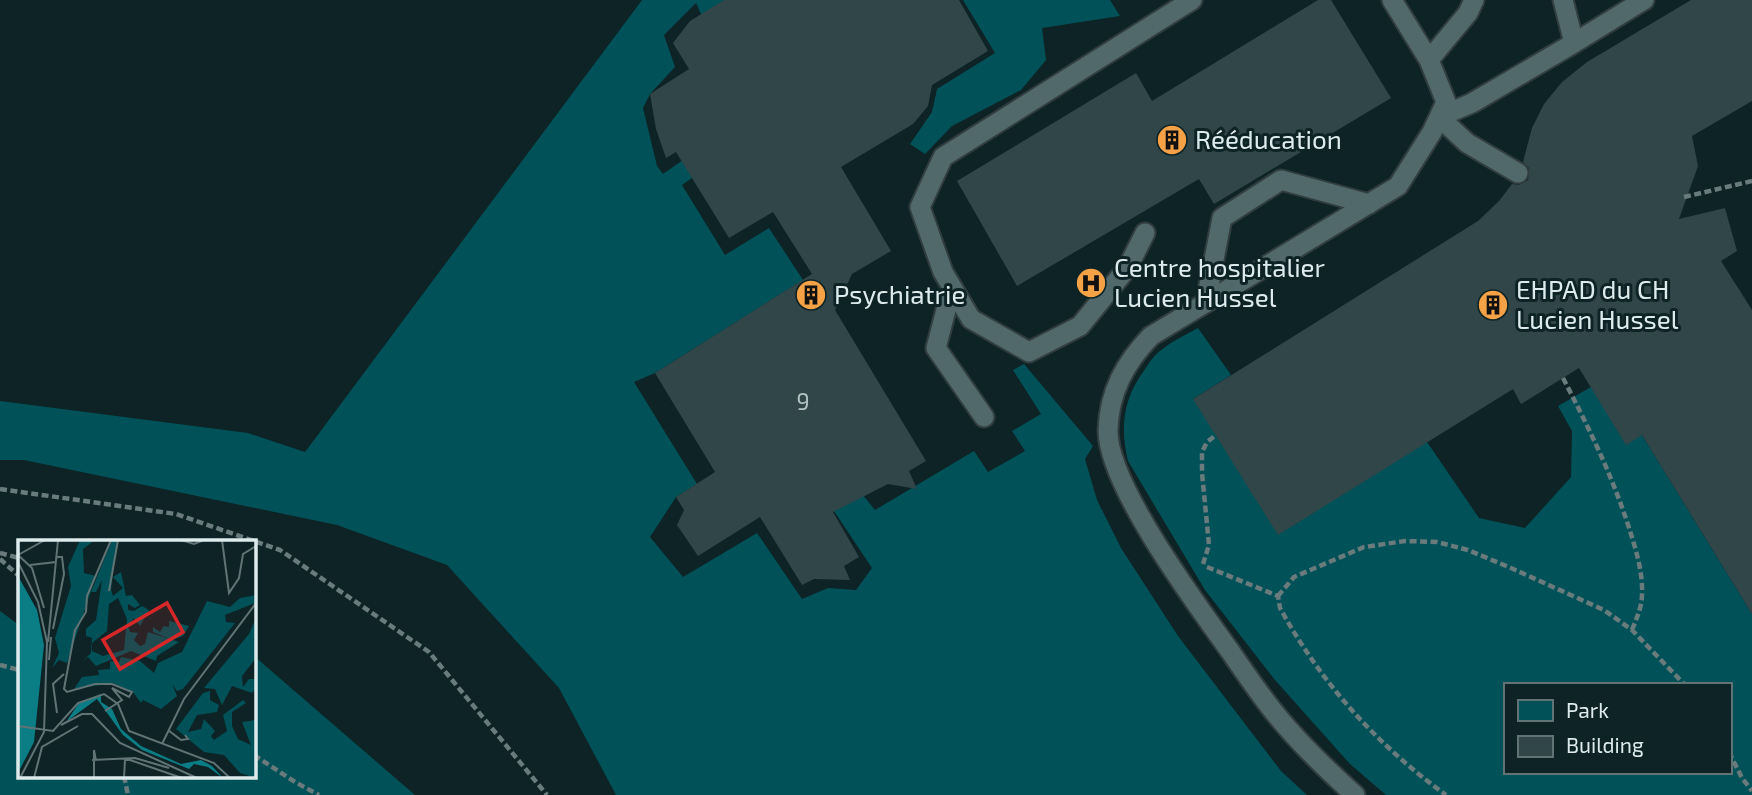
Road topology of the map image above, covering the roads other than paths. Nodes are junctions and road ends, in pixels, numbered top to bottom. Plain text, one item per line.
1 (1192, 0) edge
2 (1392, 0) edge
3 (1474, 0) edge
4 (1563, 0) edge
5 (1644, 0) edge
6 (1574, 43) junction
7 (1429, 60) junction
8 (1439, 117) junction
9 (1518, 173) dead end
10 (1368, 204) junction
11 (1145, 233) dead end
12 (952, 287) junction
13 (1206, 301) junction
14 (984, 417) dead end
15 (1355, 795) edge

1 - 12 lane
2 - 7 lane
3 - 7 lane
4 - 6 lane
5 - 6 lane
6 - 8 lane
7 - 8 lane
8 - 9 lane
8 - 10 lane
10 - 13 lane
10 - 13 lane
11 - 12 lane
12 - 14 lane
13 - 15 lane

